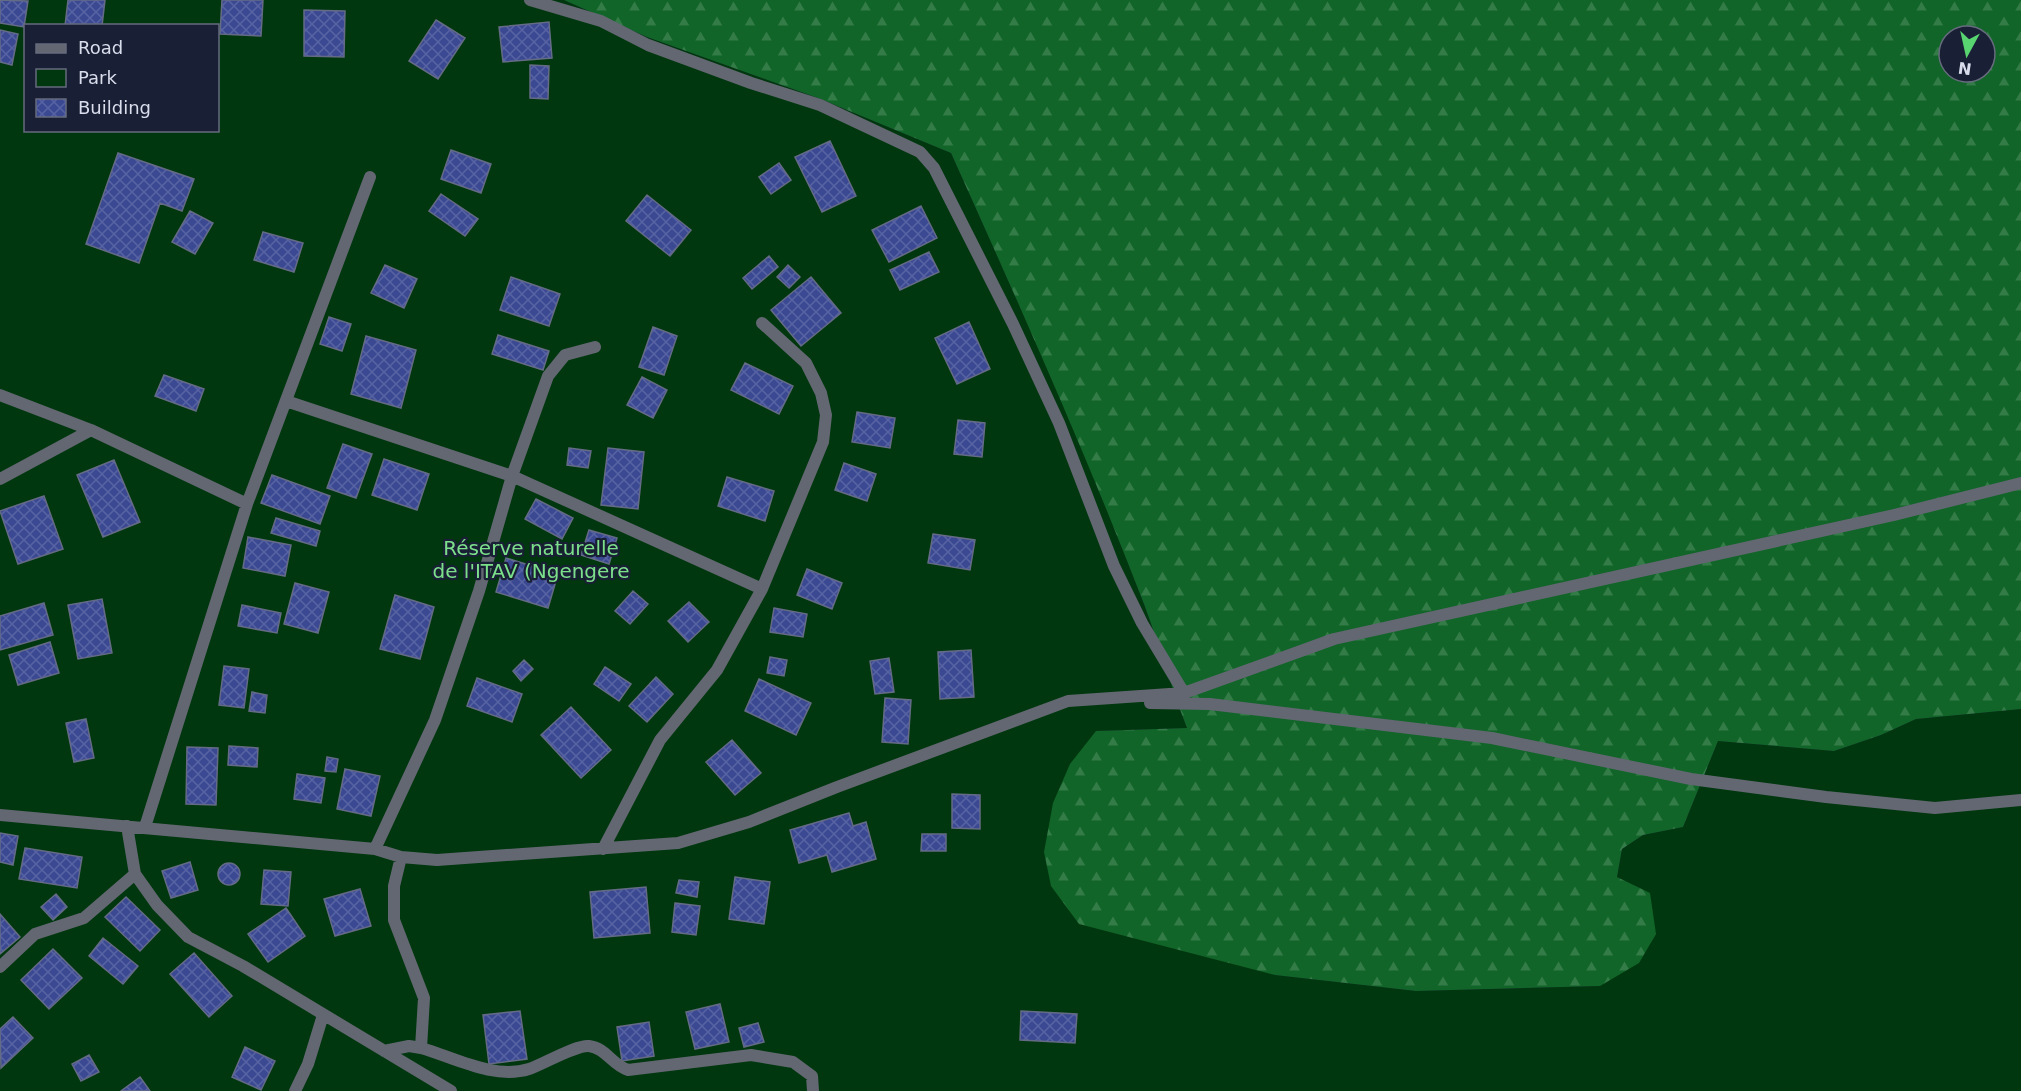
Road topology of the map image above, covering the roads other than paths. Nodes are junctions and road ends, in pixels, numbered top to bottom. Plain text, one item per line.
1 (530, 0) edge
2 (370, 177) dead end
3 (762, 323) dead end
4 (595, 347) dead end
5 (0, 395) edge
6 (286, 401) junction
7 (91, 430) junction
8 (512, 476) junction
9 (0, 479) edge
10 (2021, 483) edge
11 (247, 504) junction
12 (762, 589) junction
13 (1184, 693) junction
14 (1068, 701) junction
15 (2021, 800) edge
16 (0, 815) edge
17 (127, 826) junction
18 (145, 827) junction
19 (375, 849) junction
20 (603, 849) junction
21 (401, 857) junction
22 (135, 874) junction
23 (0, 968) edge
24 (323, 1015) junction
25 (421, 1048) junction
26 (384, 1050) junction
27 (295, 1091) edge
28 (451, 1091) edge
29 (813, 1091) edge

1 - 13 street
2 - 6 street
3 - 12 street
4 - 8 street
5 - 7 street
6 - 8 street
6 - 11 street
7 - 9 street
7 - 11 street
8 - 12 street
8 - 19 street
10 - 13 street
11 - 18 street
12 - 20 street
13 - 14 street
14 - 15 street
14 - 20 street
16 - 17 street
17 - 18 street
17 - 22 street
18 - 19 street
19 - 21 street
20 - 21 street
21 - 25 street
22 - 23 street
22 - 24 street
24 - 26 street
24 - 27 street
25 - 26 street
25 - 29 street
26 - 28 street

